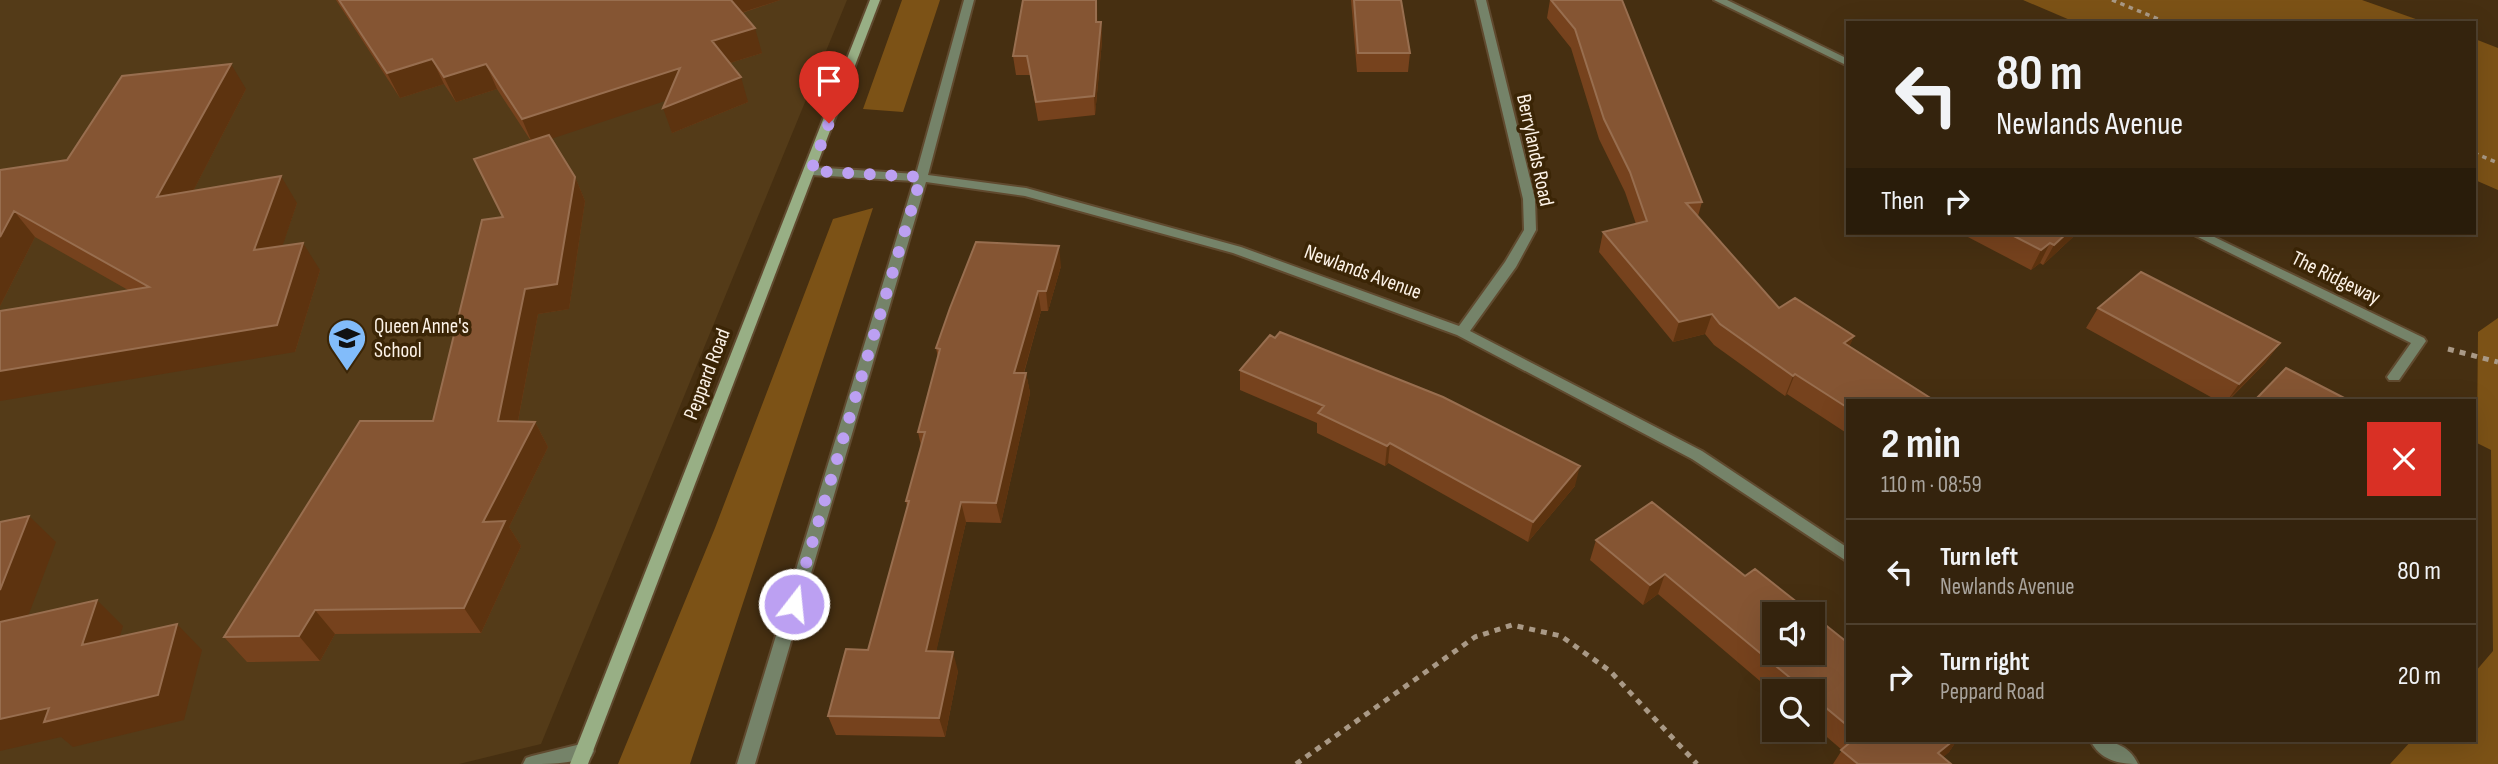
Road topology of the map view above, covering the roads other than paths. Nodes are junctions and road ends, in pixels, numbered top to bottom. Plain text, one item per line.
1 (875, 0) edge
2 (969, 0) edge
3 (1481, 0) edge
4 (1719, 0) edge
5 (1846, 62) edge
6 (811, 171) junction
7 (921, 177) junction
8 (2200, 235) edge
9 (1462, 332) junction
10 (2394, 377) dead end
11 (1846, 555) edge
12 (2102, 742) edge
13 (582, 757) edge
14 (532, 764) edge
15 (746, 764) edge
16 (2129, 764) edge

1 - 6 main road, Peppard Road
2 - 7 street
3 - 9 street, Berrylands Road
4 - 5 street
6 - 7 street, Newlands Avenue
6 - 13 main road, Peppard Road
7 - 9 street, Newlands Avenue
7 - 15 street
8 - 10 street, The Ridgeway
9 - 11 street, Newlands Avenue
12 - 16 street
13 - 14 street

